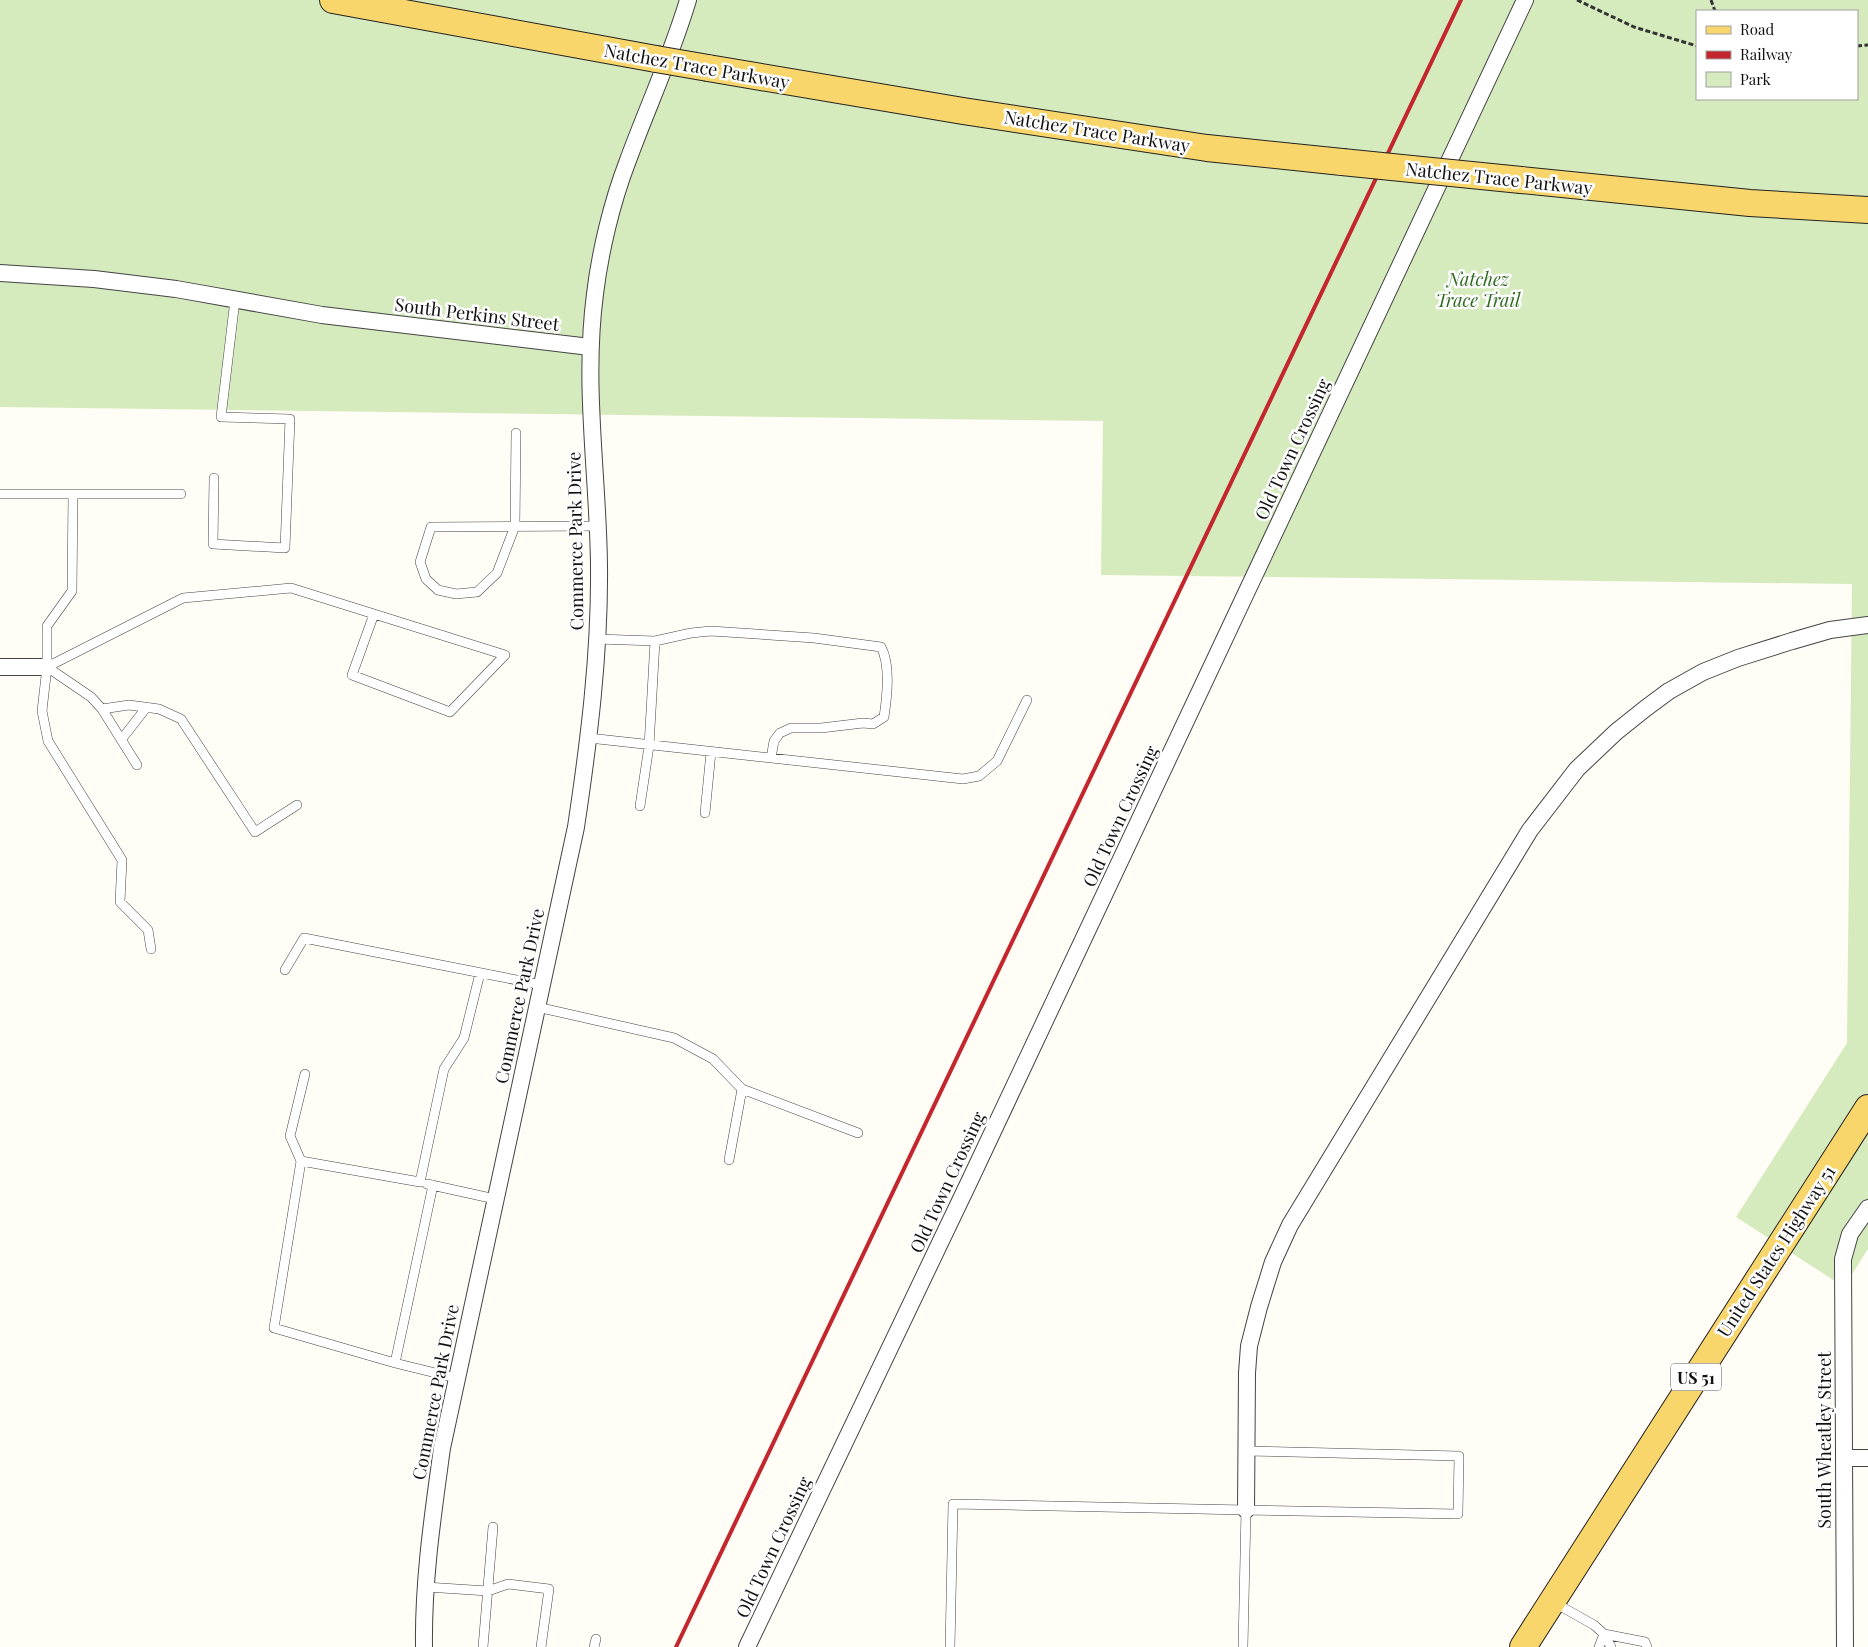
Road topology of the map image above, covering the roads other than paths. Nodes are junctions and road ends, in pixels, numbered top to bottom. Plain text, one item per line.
1 (333, 0) edge
2 (688, 0) edge
3 (1526, 0) edge
4 (1868, 210) edge
5 (0, 274) edge
6 (235, 300) junction
7 (590, 347) junction
8 (516, 433) dead end
9 (214, 478) dead end
10 (0, 494) edge
11 (73, 494) junction
12 (181, 494) dead end
13 (515, 526) junction
14 (597, 526) junction
15 (374, 614) junction
16 (1868, 626) edge
17 (597, 639) junction
18 (655, 641) junction
19 (0, 667) edge
20 (47, 667) junction
21 (1027, 700) dead end
22 (146, 708) junction
23 (102, 709) junction
24 (590, 738) junction
25 (122, 740) junction
26 (649, 746) junction
27 (711, 752) junction
28 (771, 758) junction
29 (137, 765) dead end
30 (297, 805) dead end
31 (640, 806) dead end
32 (705, 813) dead end
33 (151, 949) dead end
34 (285, 970) dead end
35 (480, 973) junction
36 (542, 985) junction
37 (537, 1007) junction
38 (306, 1074) dead end
39 (742, 1089) junction
40 (1868, 1108) edge
41 (858, 1133) dead end
42 (730, 1160) dead end
43 (301, 1161) junction
44 (420, 1182) junction
45 (433, 1185) junction
46 (495, 1199) junction
47 (1868, 1208) edge
48 (395, 1364) junction
49 (456, 1378) junction
50 (1247, 1451) junction
51 (1845, 1458) junction
52 (1868, 1458) edge
53 (1246, 1510) junction
54 (494, 1527) dead end
55 (426, 1587) junction
56 (488, 1591) junction
57 (1552, 1602) junction
58 (1604, 1634) junction
59 (424, 1647) edge
60 (483, 1647) edge
61 (541, 1647) edge
62 (747, 1647) edge
63 (950, 1647) edge
64 (1243, 1647) edge
65 (1524, 1647) edge
66 (1599, 1647) edge
67 (1611, 1647) edge
68 (1648, 1647) edge
69 (1845, 1647) edge

1 - 4 main road, Natchez Trace Parkway, bridge
2 - 7 street
3 - 62 street, Old Town Crossing
5 - 6 street, South Perkins Street
6 - 7 street, South Perkins Street
6 - 9 lane
7 - 14 street, Commerce Park Drive
8 - 13 lane
10 - 11 lane
11 - 12 lane
11 - 20 lane
13 - 13 lane
13 - 14 lane
14 - 17 street, Commerce Park Drive
15 - 15 lane
15 - 20 lane
16 - 50 street
17 - 18 lane
17 - 24 street, Commerce Park Drive
18 - 26 lane
18 - 28 lane
19 - 20 street
20 - 23 lane
20 - 33 lane
21 - 28 lane
22 - 23 lane
22 - 25 lane
22 - 30 lane
23 - 25 lane
24 - 26 lane
24 - 36 street, Commerce Park Drive
25 - 29 lane
26 - 27 lane
26 - 31 lane
27 - 28 lane
27 - 32 lane
34 - 35 lane
35 - 36 lane
35 - 44 lane
36 - 37 street, Commerce Park Drive
37 - 39 lane
37 - 46 street, Commerce Park Drive
38 - 43 lane
39 - 41 lane
39 - 42 lane
40 - 57 main road, United States Highway 51 / US 51
43 - 44 lane
43 - 48 lane
44 - 45 lane
45 - 46 lane
45 - 48 lane
46 - 49 street, Commerce Park Drive
47 - 51 street, South Wheatley Street
48 - 49 lane
49 - 55 street, Commerce Park Drive
50 - 53 street
50 - 53 lane
51 - 52 street
51 - 69 street, South Wheatley Street
53 - 63 lane
53 - 64 lane
54 - 56 lane
55 - 56 lane
55 - 59 street, Commerce Park Drive
56 - 60 lane
56 - 61 lane
57 - 58 lane
57 - 65 main road, United States Highway 51 / US 51
58 - 66 lane
58 - 67 lane
58 - 68 lane

